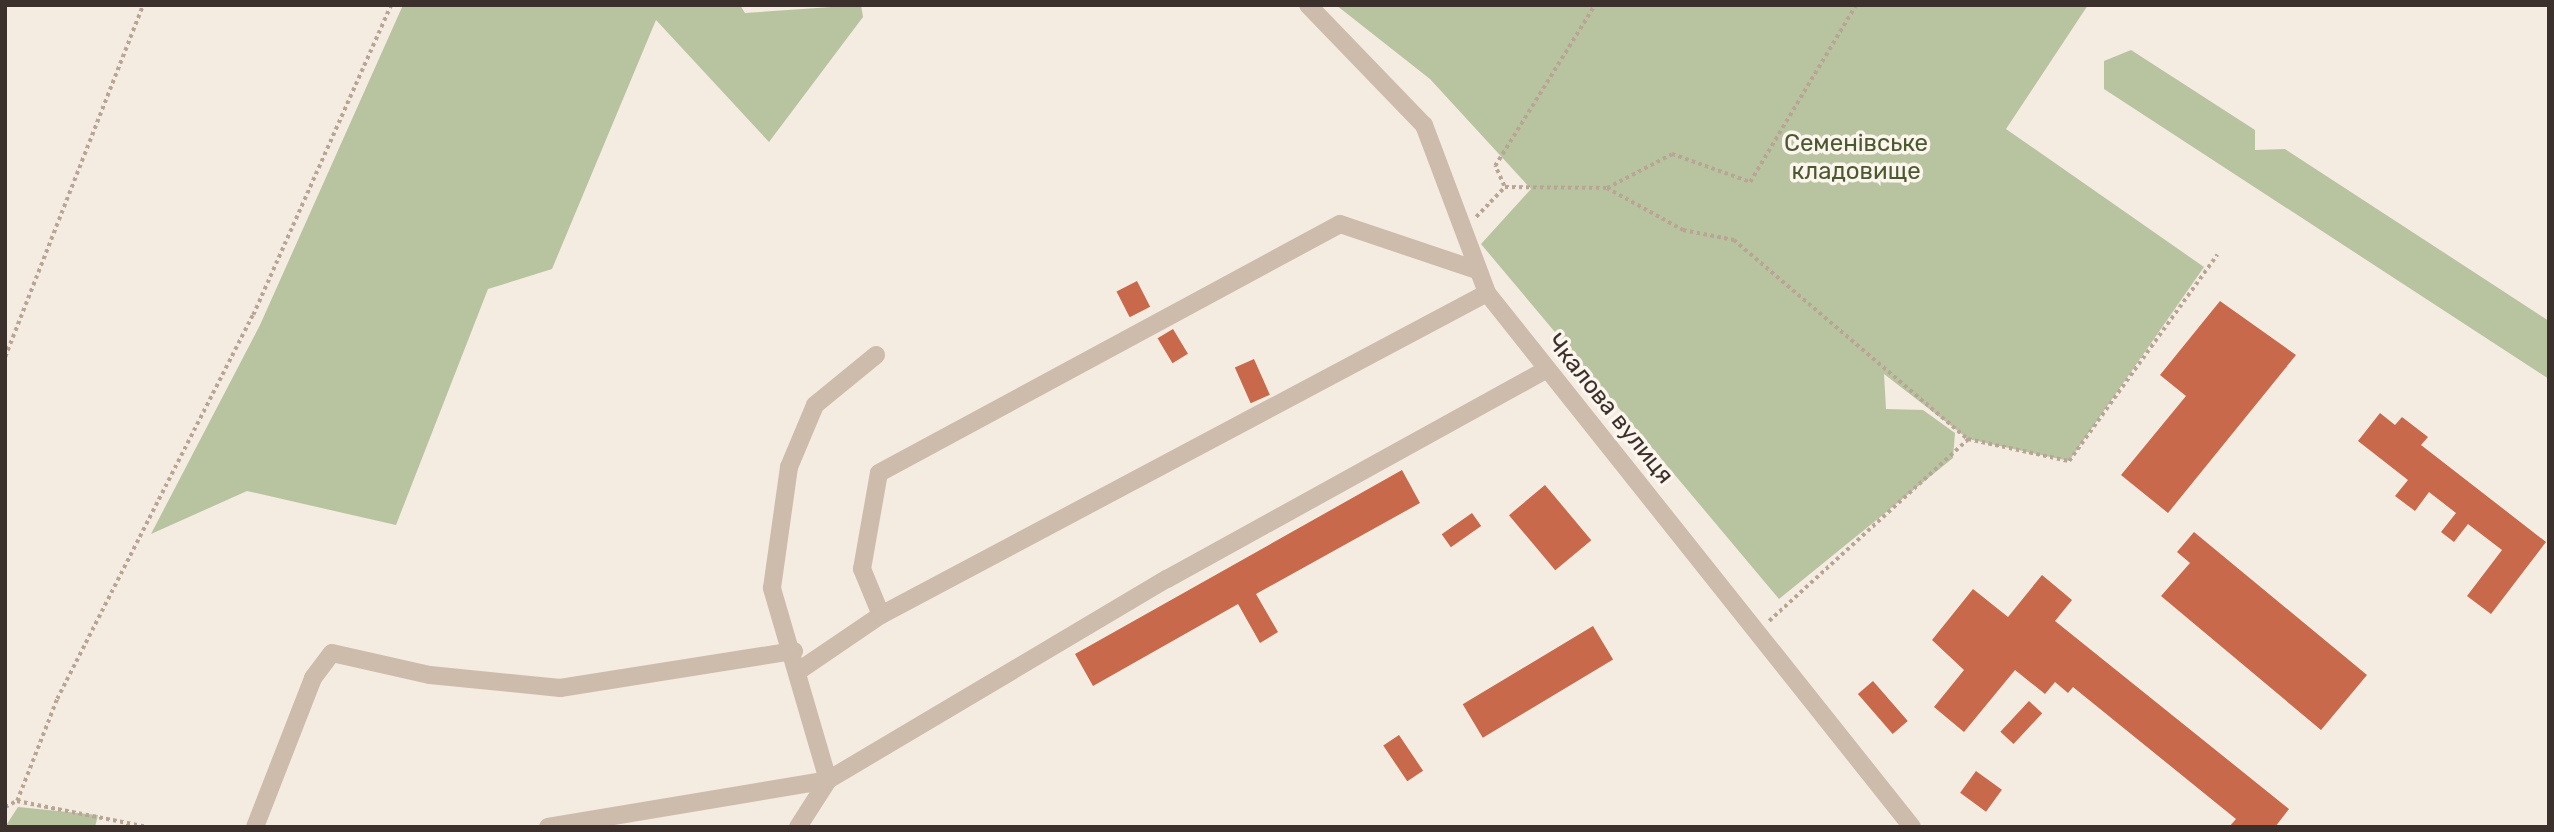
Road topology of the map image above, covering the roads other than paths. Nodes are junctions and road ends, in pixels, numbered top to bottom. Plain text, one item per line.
1 (1308, 5) edge
2 (1474, 269) junction
3 (1487, 293) junction
4 (876, 355) dead end
5 (1545, 370) junction
6 (881, 615) junction
7 (794, 651) junction
8 (800, 670) junction
9 (828, 780) junction
10 (255, 827) edge
11 (548, 827) edge
12 (798, 827) edge
13 (1912, 827) edge

1 - 2 street, Чкалова вулиця
2 - 3 street, Чкалова вулиця
2 - 6 street
3 - 5 street, Чкалова вулиця
3 - 6 street
4 - 7 street
5 - 9 street
5 - 13 street, Чкалова вулиця
6 - 8 street
7 - 8 street
7 - 10 street
8 - 9 street
9 - 11 street
9 - 12 street

